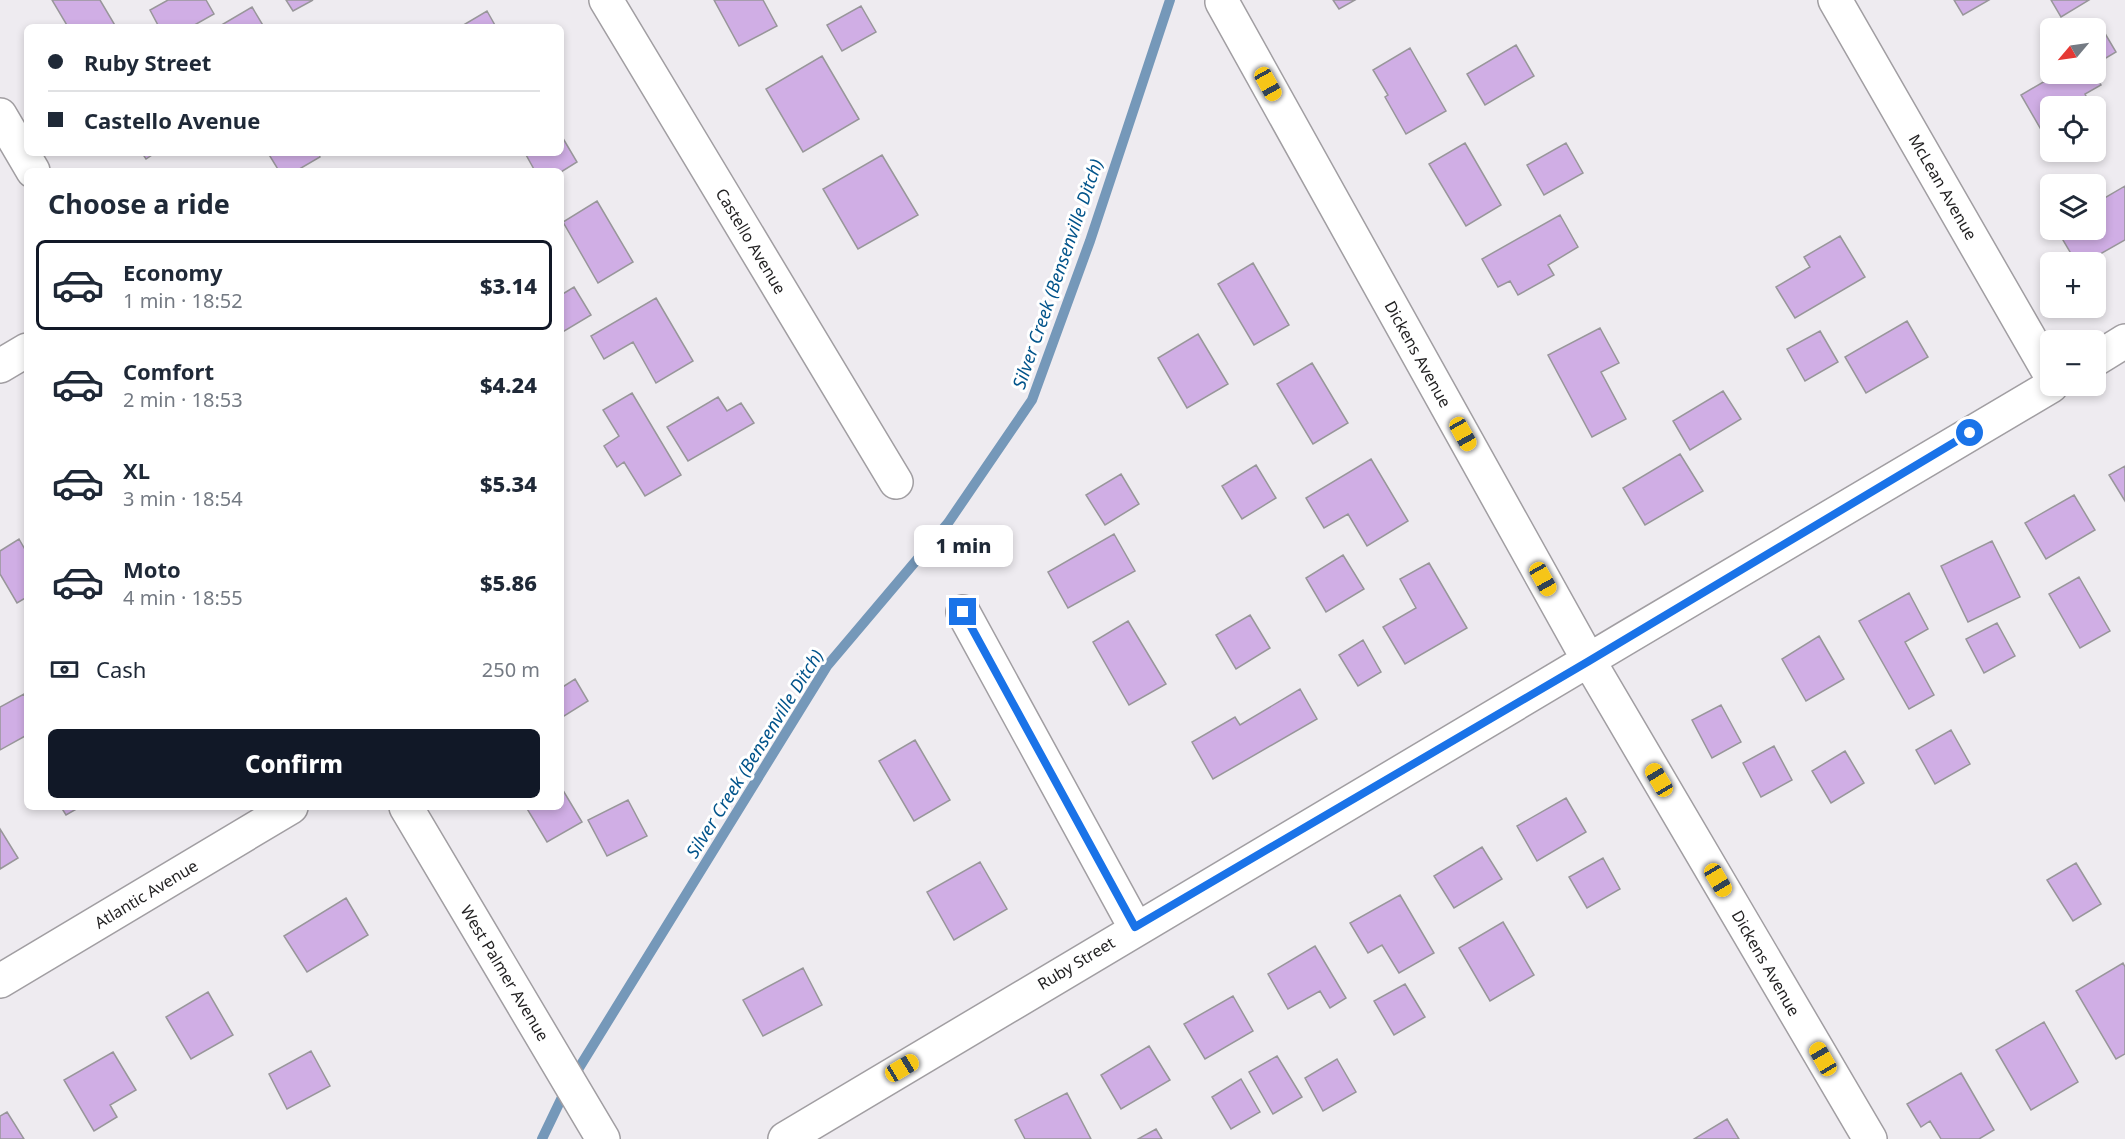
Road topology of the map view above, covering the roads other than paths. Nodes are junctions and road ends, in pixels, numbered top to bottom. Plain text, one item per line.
1 (606, 0) edge
2 (1835, 0) edge
3 (1222, 2) dead end
4 (0, 115) edge
5 (24, 156) edge
6 (2125, 341) edge
7 (24, 352) edge
8 (2106, 353) edge
9 (2040, 357) edge
10 (0, 366) edge
11 (2040, 393) edge
12 (896, 482) dead end
13 (963, 612) dead end
14 (1589, 661) junction
15 (286, 810) edge
16 (408, 810) edge
17 (1135, 927) junction
18 (0, 981) edge
19 (603, 1139) edge
20 (785, 1139) edge
21 (1870, 1139) edge

1 - 12 street, Castello Avenue
2 - 9 street, McLean Avenue
3 - 14 street, Dickens Avenue
4 - 5 street
6 - 8 street
7 - 10 street
11 - 14 street, Ruby Street
13 - 17 street
14 - 17 street, Ruby Street
14 - 21 street, Dickens Avenue
15 - 18 street, Atlantic Avenue
16 - 19 street, West Palmer Avenue
17 - 20 street, Ruby Street

